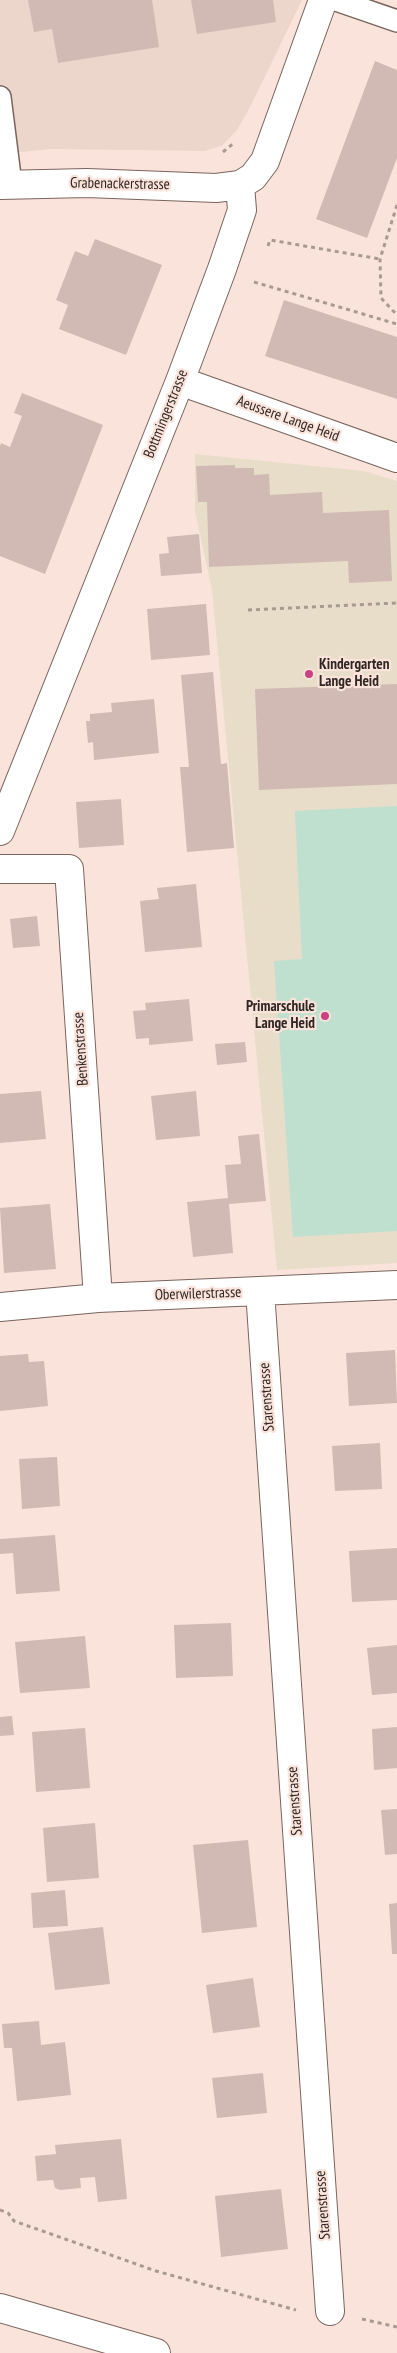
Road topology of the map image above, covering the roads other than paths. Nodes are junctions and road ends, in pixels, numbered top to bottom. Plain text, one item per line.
1 (323, 0) edge
2 (336, 0) edge
3 (397, 21) edge
4 (0, 97) edge
5 (6, 184) edge
6 (240, 184) junction
7 (180, 381) junction
8 (397, 458) edge
9 (0, 831) edge
10 (0, 870) edge
11 (397, 1285) edge
12 (260, 1291) junction
13 (98, 1298) junction
14 (0, 1307) edge
15 (0, 2308) edge
16 (330, 2311) road end
17 (156, 2353) edge

1 - 6 street
2 - 3 lane
4 - 5 lane
5 - 6 street, Grabenackerstrasse
6 - 7 street, Bottmingerstrasse
7 - 8 street, Aeussere Lange Heid
7 - 9 street, Bottmingerstrasse
10 - 13 street, Benkenstrasse
11 - 12 street, Oberwilerstrasse
12 - 13 street, Oberwilerstrasse
12 - 16 street, Starenstrasse
13 - 14 street, Oberwilerstrasse
15 - 17 street

